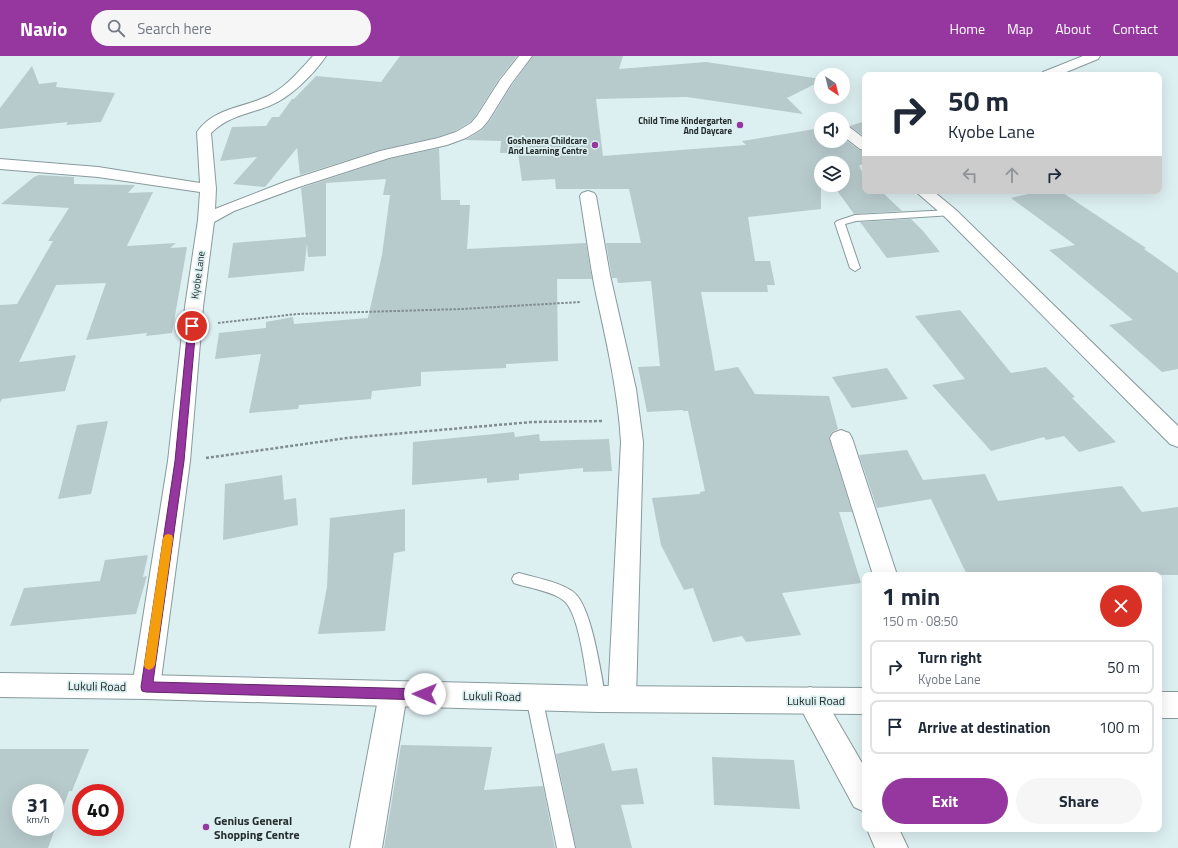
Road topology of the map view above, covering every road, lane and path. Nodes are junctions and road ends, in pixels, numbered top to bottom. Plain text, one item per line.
1 (320, 56) edge
2 (526, 56) edge
3 (1094, 56) edge
4 (1055, 72) edge
5 (850, 134) edge
6 (862, 144) edge
7 (0, 164) edge
8 (208, 189) junction
9 (927, 194) edge
10 (588, 196) dead end
11 (950, 213) junction
12 (206, 220) junction
13 (855, 268) dead end
14 (607, 300) junction
15 (192, 326) junction
16 (631, 421) junction
17 (841, 438) dead end
18 (1178, 439) edge
19 (179, 461) junction
20 (884, 572) edge
21 (519, 579) dead end
22 (0, 685) edge
23 (146, 687) junction
24 (393, 694) junction
25 (534, 697) junction
26 (610, 699) junction
27 (810, 700) junction
28 (862, 701) edge
29 (1162, 705) edge
30 (1178, 705) edge
31 (862, 792) edge
32 (884, 832) edge
33 (366, 848) edge
34 (566, 848) edge
35 (892, 848) edge

1 - 8 street, Kyobe Lane
2 - 12 street
3 - 4 street
5 - 6 street
7 - 8 street
8 - 12 street, Kyobe Lane
9 - 11 street
10 - 14 street
11 - 13 lane
11 - 18 street
12 - 15 street, Kyobe Lane
14 - 15 path
14 - 16 street
15 - 19 street, Kyobe Lane
16 - 19 path
16 - 26 street
17 - 20 street
19 - 23 street, Kyobe Lane
21 - 26 lane
22 - 23 street, Lukuli Road
23 - 24 street, Lukuli Road
24 - 25 street, Lukuli Road
24 - 33 street
25 - 26 street, Lukuli Road
25 - 34 lane
26 - 27 street, Lukuli Road
27 - 28 street, Lukuli Road
27 - 31 street
29 - 30 street
32 - 35 street

